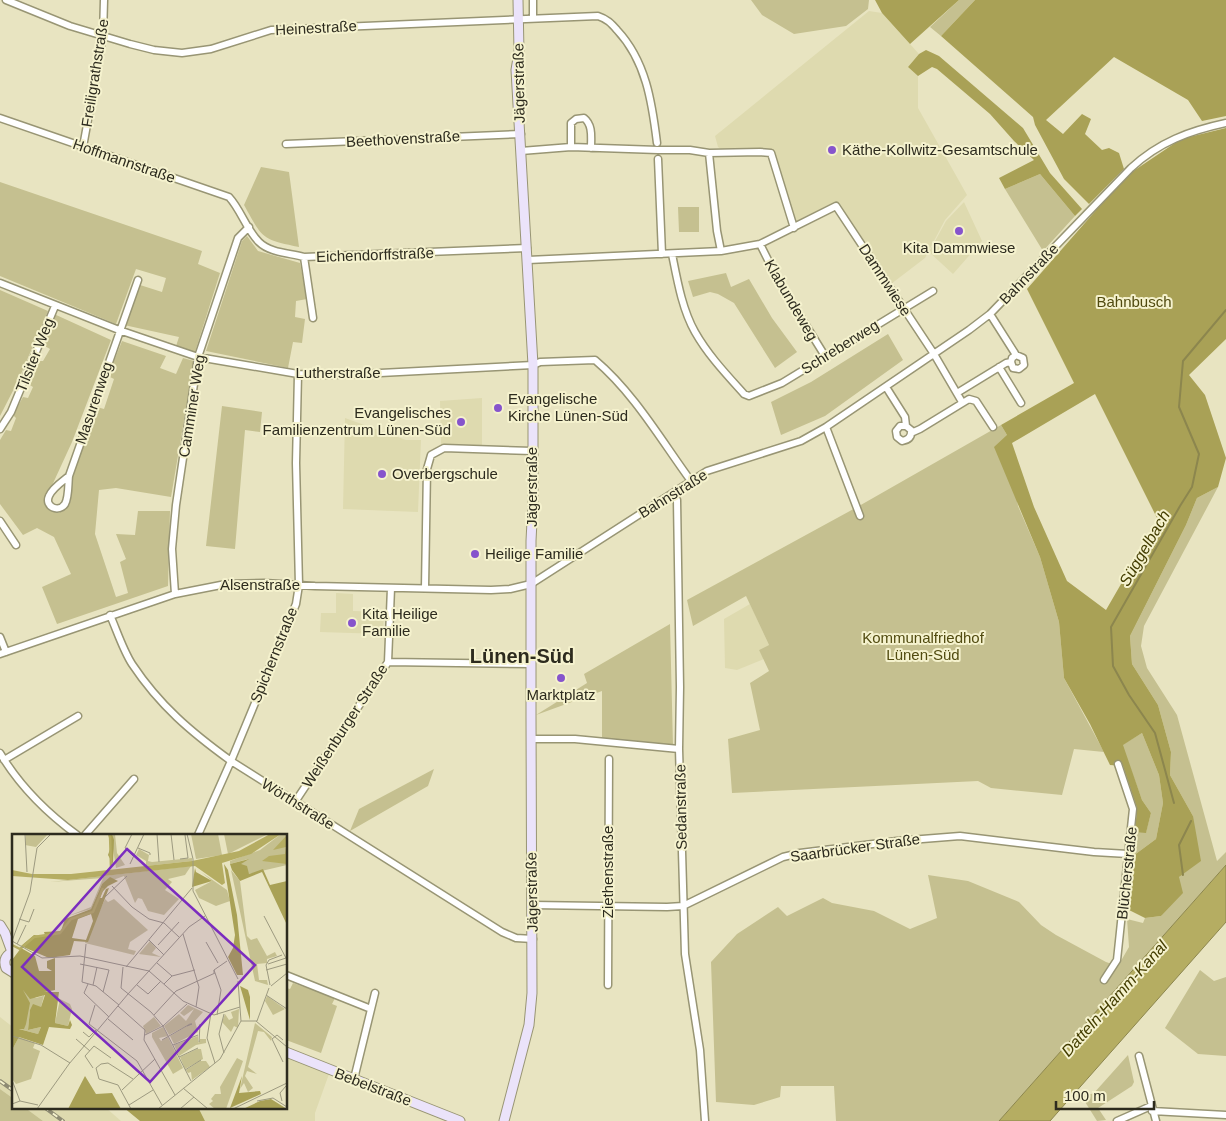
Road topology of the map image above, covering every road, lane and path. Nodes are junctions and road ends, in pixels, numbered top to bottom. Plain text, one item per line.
1 (6, 0) edge
2 (104, 0) edge
3 (518, 0) edge
4 (533, 0) edge
5 (517, 18) junction
6 (533, 18) junction
7 (103, 36) junction
8 (0, 118) edge
9 (1226, 123) edge
10 (520, 134) junction
11 (657, 143) dead end
12 (286, 144) dead end
13 (83, 147) junction
14 (572, 147) junction
15 (591, 148) junction
16 (521, 151) junction
17 (709, 153) junction
18 (658, 159) dead end
19 (241, 214) joint
20 (249, 228) junction
21 (794, 228) junction
22 (760, 244) junction
23 (527, 248) junction
24 (721, 252) junction
25 (662, 254) junction
26 (672, 254) junction
27 (304, 257) junction
28 (528, 260) junction
29 (138, 280) dead end
30 (0, 283) edge
31 (933, 290) dead end
32 (55, 306) junction
33 (903, 308) junction
34 (990, 314) junction
35 (313, 318) dead end
36 (119, 330) junction
37 (934, 354) junction
38 (1016, 355) junction
39 (198, 356) junction
40 (825, 356) junction
41 (1010, 362) junction
42 (533, 365) junction
43 (999, 367) junction
44 (298, 374) junction
45 (886, 387) junction
46 (957, 393) junction
47 (962, 402) junction
48 (1021, 403) dead end
49 (906, 426) junction
50 (826, 427) junction
51 (993, 427) dead end
52 (0, 429) edge
53 (911, 433) junction
54 (532, 451) junction
55 (69, 476) junction
56 (691, 482) junction
57 (673, 493) junction
58 (860, 516) dead end
59 (0, 521) edge
60 (16, 545) dead end
61 (531, 584) junction
62 (298, 585) junction
63 (391, 588) junction
64 (425, 588) junction
65 (175, 594) junction
66 (110, 615) junction
67 (0, 636) edge
68 (3, 653) edge
69 (388, 662) junction
70 (532, 664) junction
71 (78, 716) dead end
72 (530, 739) junction
73 (679, 749) junction
74 (0, 753) edge
75 (609, 758) dead end
76 (4, 760) junction
77 (231, 761) junction
78 (1118, 764) dead end
79 (134, 779) dead end
80 (296, 802) junction
81 (76, 834) edge
82 (86, 834) edge
83 (198, 834) edge
84 (1128, 854) junction
85 (532, 905) junction
86 (608, 906) junction
87 (683, 906) junction
88 (0, 925) edge
89 (533, 939) junction
90 (12, 949) edge
91 (12, 953) edge
92 (2, 966) edge
93 (288, 976) edge
94 (1104, 980) dead end
95 (608, 985) dead end
96 (375, 993) dead end
97 (371, 1009) junction
98 (288, 1053) edge
99 (1139, 1056) dead end
100 (354, 1080) junction
101 (1152, 1108) junction
102 (1226, 1115) edge
103 (460, 1121) edge
104 (504, 1121) edge
105 (705, 1121) edge
106 (1117, 1121) edge
107 (1156, 1121) edge

1 - 7 street, Heinestraße
2 - 7 street, Freiligrathstraße
3 - 5 street, Jägerstraße
4 - 6 street
5 - 6 street, Heinestraße
5 - 7 street, Heinestraße
5 - 10 street, Jägerstraße
6 - 11 street, Heinestraße
7 - 13 street, Freiligrathstraße
8 - 13 street, Hoffmannstraße
9 - 34 street, Bahnstraße
10 - 12 street, Beethovenstraße
10 - 16 street, Jägerstraße
13 - 19 street, Hoffmannstraße
14 - 15 street
14 - 15 street
14 - 16 street
15 - 17 street
16 - 23 street, Jägerstraße
17 - 21 street
17 - 24 street
18 - 25 street
19 - 20 street, Eichendorffstraße
20 - 27 street, Eichendorffstraße
20 - 39 street, Camminer Weg
21 - 22 street
21 - 33 street, Dammwiese
22 - 24 street
22 - 40 street, Klabundeweg
23 - 27 street, Eichendorffstraße
23 - 28 street, Jägerstraße
24 - 26 street
25 - 26 street
25 - 28 street
26 - 40 street, Schreberweg
27 - 35 street
28 - 42 street, Jägerstraße
29 - 36 street
30 - 32 street, Lutherstraße
31 - 33 street, Schreberweg
32 - 36 street, Lutherstraße
32 - 52 street, Tilsiter Weg
33 - 37 street, Dammwiese
33 - 40 street, Schreberweg
34 - 37 street, Bahnstraße
34 - 38 street
36 - 39 street, Lutherstraße
36 - 55 street, Masurenweg
37 - 45 street, Bahnstraße
37 - 46 street, Dammwiese
38 - 41 street
38 - 41 street
39 - 44 street, Lutherstraße
39 - 65 street, Camminer Weg
41 - 43 street
42 - 44 street, Lutherstraße
42 - 54 street, Jägerstraße
42 - 56 street, Lutherstraße
43 - 46 street
43 - 48 street
44 - 62 street, Spichernstraße
45 - 49 street
45 - 50 street, Bahnstraße
46 - 47 street, Dammwiese
47 - 51 street
47 - 53 street
49 - 53 street
49 - 53 street
50 - 56 street, Bahnstraße
50 - 58 street
54 - 61 street, Jägerstraße
54 - 64 street
55 - 55 street, Masurenweg
56 - 57 street, Bahnstraße
57 - 61 street, Bahnstraße
57 - 73 street, Sedanstraße
59 - 60 street
61 - 64 street, Alsenstraße
61 - 70 street, Jägerstraße
62 - 63 street, Alsenstraße
62 - 65 street, Alsenstraße
62 - 77 street, Spichernstraße
63 - 64 street, Alsenstraße
63 - 69 street, Weißenburger Straße
65 - 66 street, Alsenstraße
66 - 68 street, Alsenstraße
66 - 77 street, Wörthstraße
67 - 68 street
69 - 70 street
69 - 80 street, Weißenburger Straße
70 - 72 street, Jägerstraße
71 - 76 street
72 - 73 street
72 - 85 street, Jägerstraße
73 - 87 street, Sedanstraße
74 - 76 street
75 - 86 street, Ziethenstraße
76 - 81 street
77 - 80 street, Wörthstraße
77 - 83 street, Spichernstraße
78 - 84 street, Blücherstraße
79 - 82 street
80 - 89 street, Wörthstraße
84 - 87 street, Saarbrücker Straße
84 - 94 street, Blücherstraße
85 - 86 street, Saarbrücker Straße
85 - 89 street, Jägerstraße
86 - 87 street, Saarbrücker Straße
86 - 95 street, Ziethenstraße
87 - 105 street, Sedanstraße
88 - 90 street
89 - 104 street, Jägerstraße
91 - 92 street
93 - 97 street
96 - 97 street
97 - 100 street
98 - 100 street, Bebelstraße
99 - 101 street
100 - 103 street, Bebelstraße
101 - 102 street
101 - 106 street
101 - 107 street

